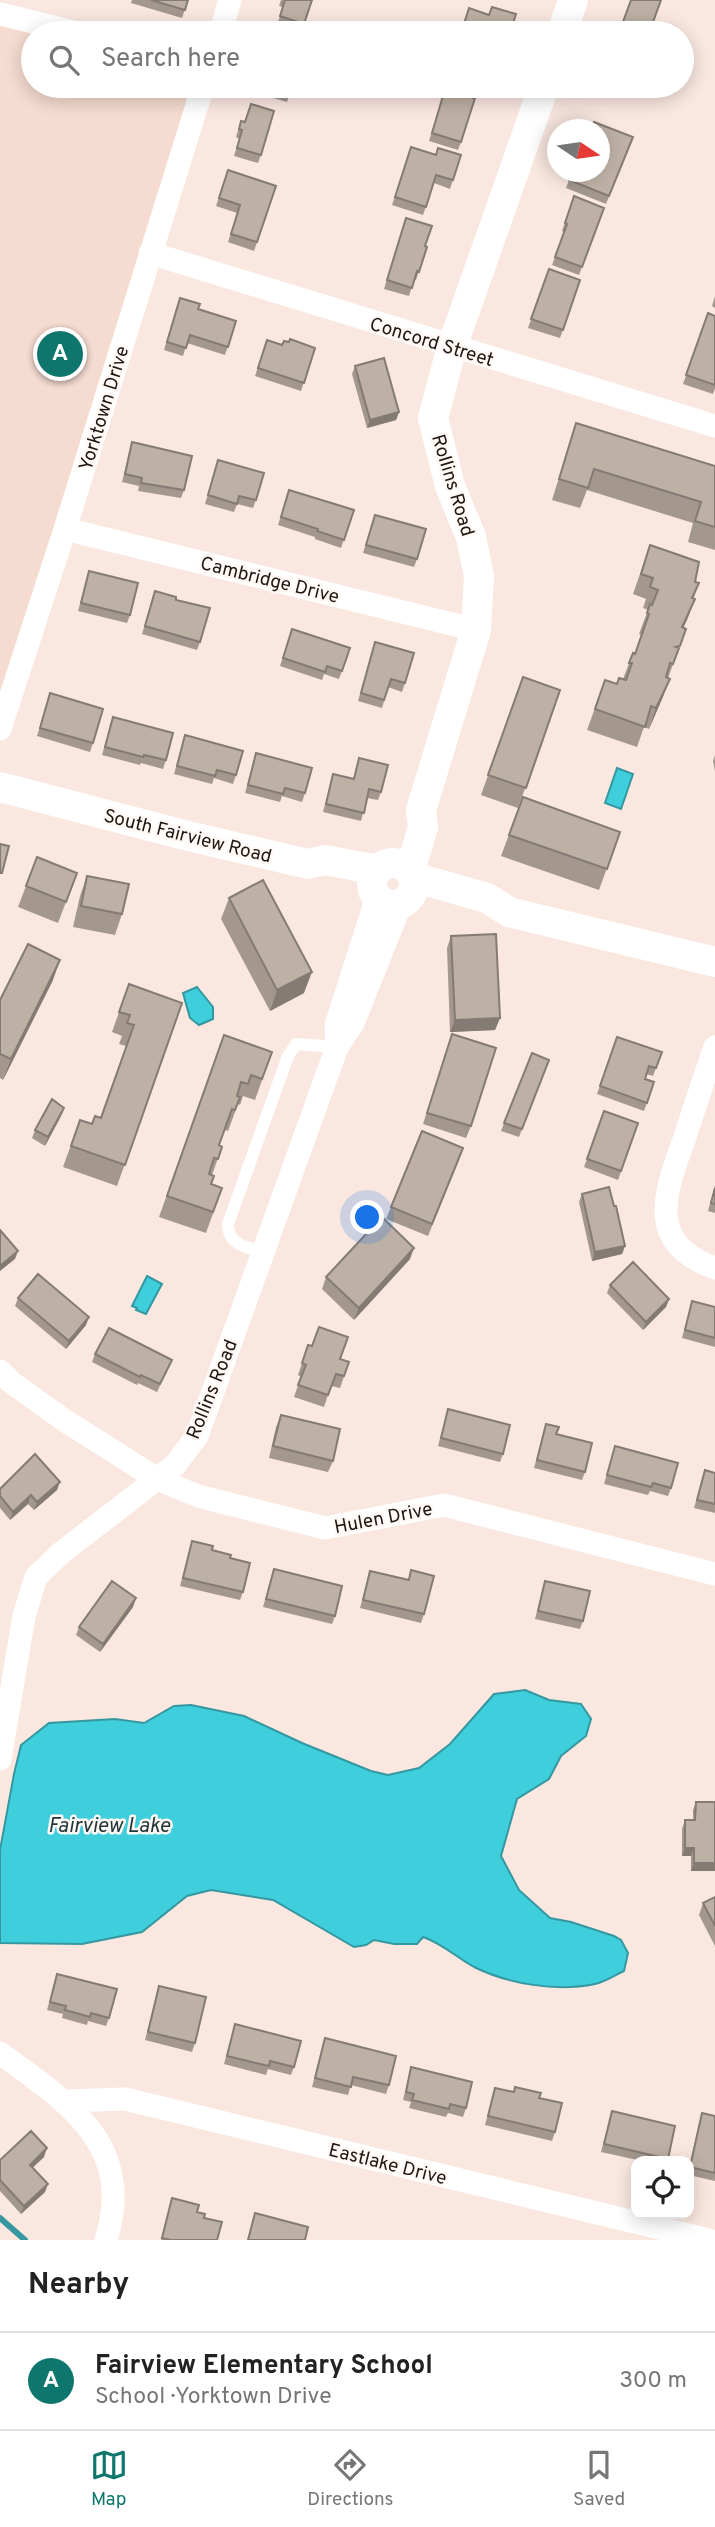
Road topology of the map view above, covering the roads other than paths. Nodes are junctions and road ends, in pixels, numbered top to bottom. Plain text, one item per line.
1 (230, 0) edge
2 (573, 0) edge
3 (0, 15) edge
4 (26, 21) edge
5 (224, 21) edge
6 (566, 21) edge
7 (199, 98) edge
8 (540, 98) edge
9 (150, 253) junction
10 (452, 347) junction
11 (715, 426) edge
12 (65, 529) junction
13 (476, 630) junction
14 (0, 729) edge
15 (0, 787) edge
16 (394, 884) junction
17 (715, 962) edge
18 (337, 1047) junction
19 (715, 1047) edge
20 (263, 1252) junction
21 (715, 1268) edge
22 (0, 1370) edge
23 (157, 1479) junction
24 (715, 1574) edge
25 (0, 1759) edge
26 (0, 2053) edge
27 (65, 2101) junction
28 (106, 2240) edge
29 (709, 2240) edge

1 - 5 street
2 - 6 street
3 - 4 street
7 - 9 street, Yorktown Drive
8 - 10 street, Rollins Road
9 - 10 street, Concord Street
9 - 12 street, Yorktown Drive
10 - 11 street, Concord Street
10 - 13 street, Rollins Road
12 - 13 street, Cambridge Drive
12 - 14 street, Yorktown Drive
13 - 16 street, Rollins Road
15 - 16 street, South Fairview Road
16 - 17 street, South Fairview Road
16 - 18 street, Rollins Road
18 - 20 street, Rollins Road
18 - 20 lane
19 - 21 street
20 - 23 street, Rollins Road
22 - 23 street, Hulen Drive
23 - 24 street, Hulen Drive
23 - 25 street, Rollins Road
26 - 27 street
27 - 28 street
27 - 29 street, Eastlake Drive

